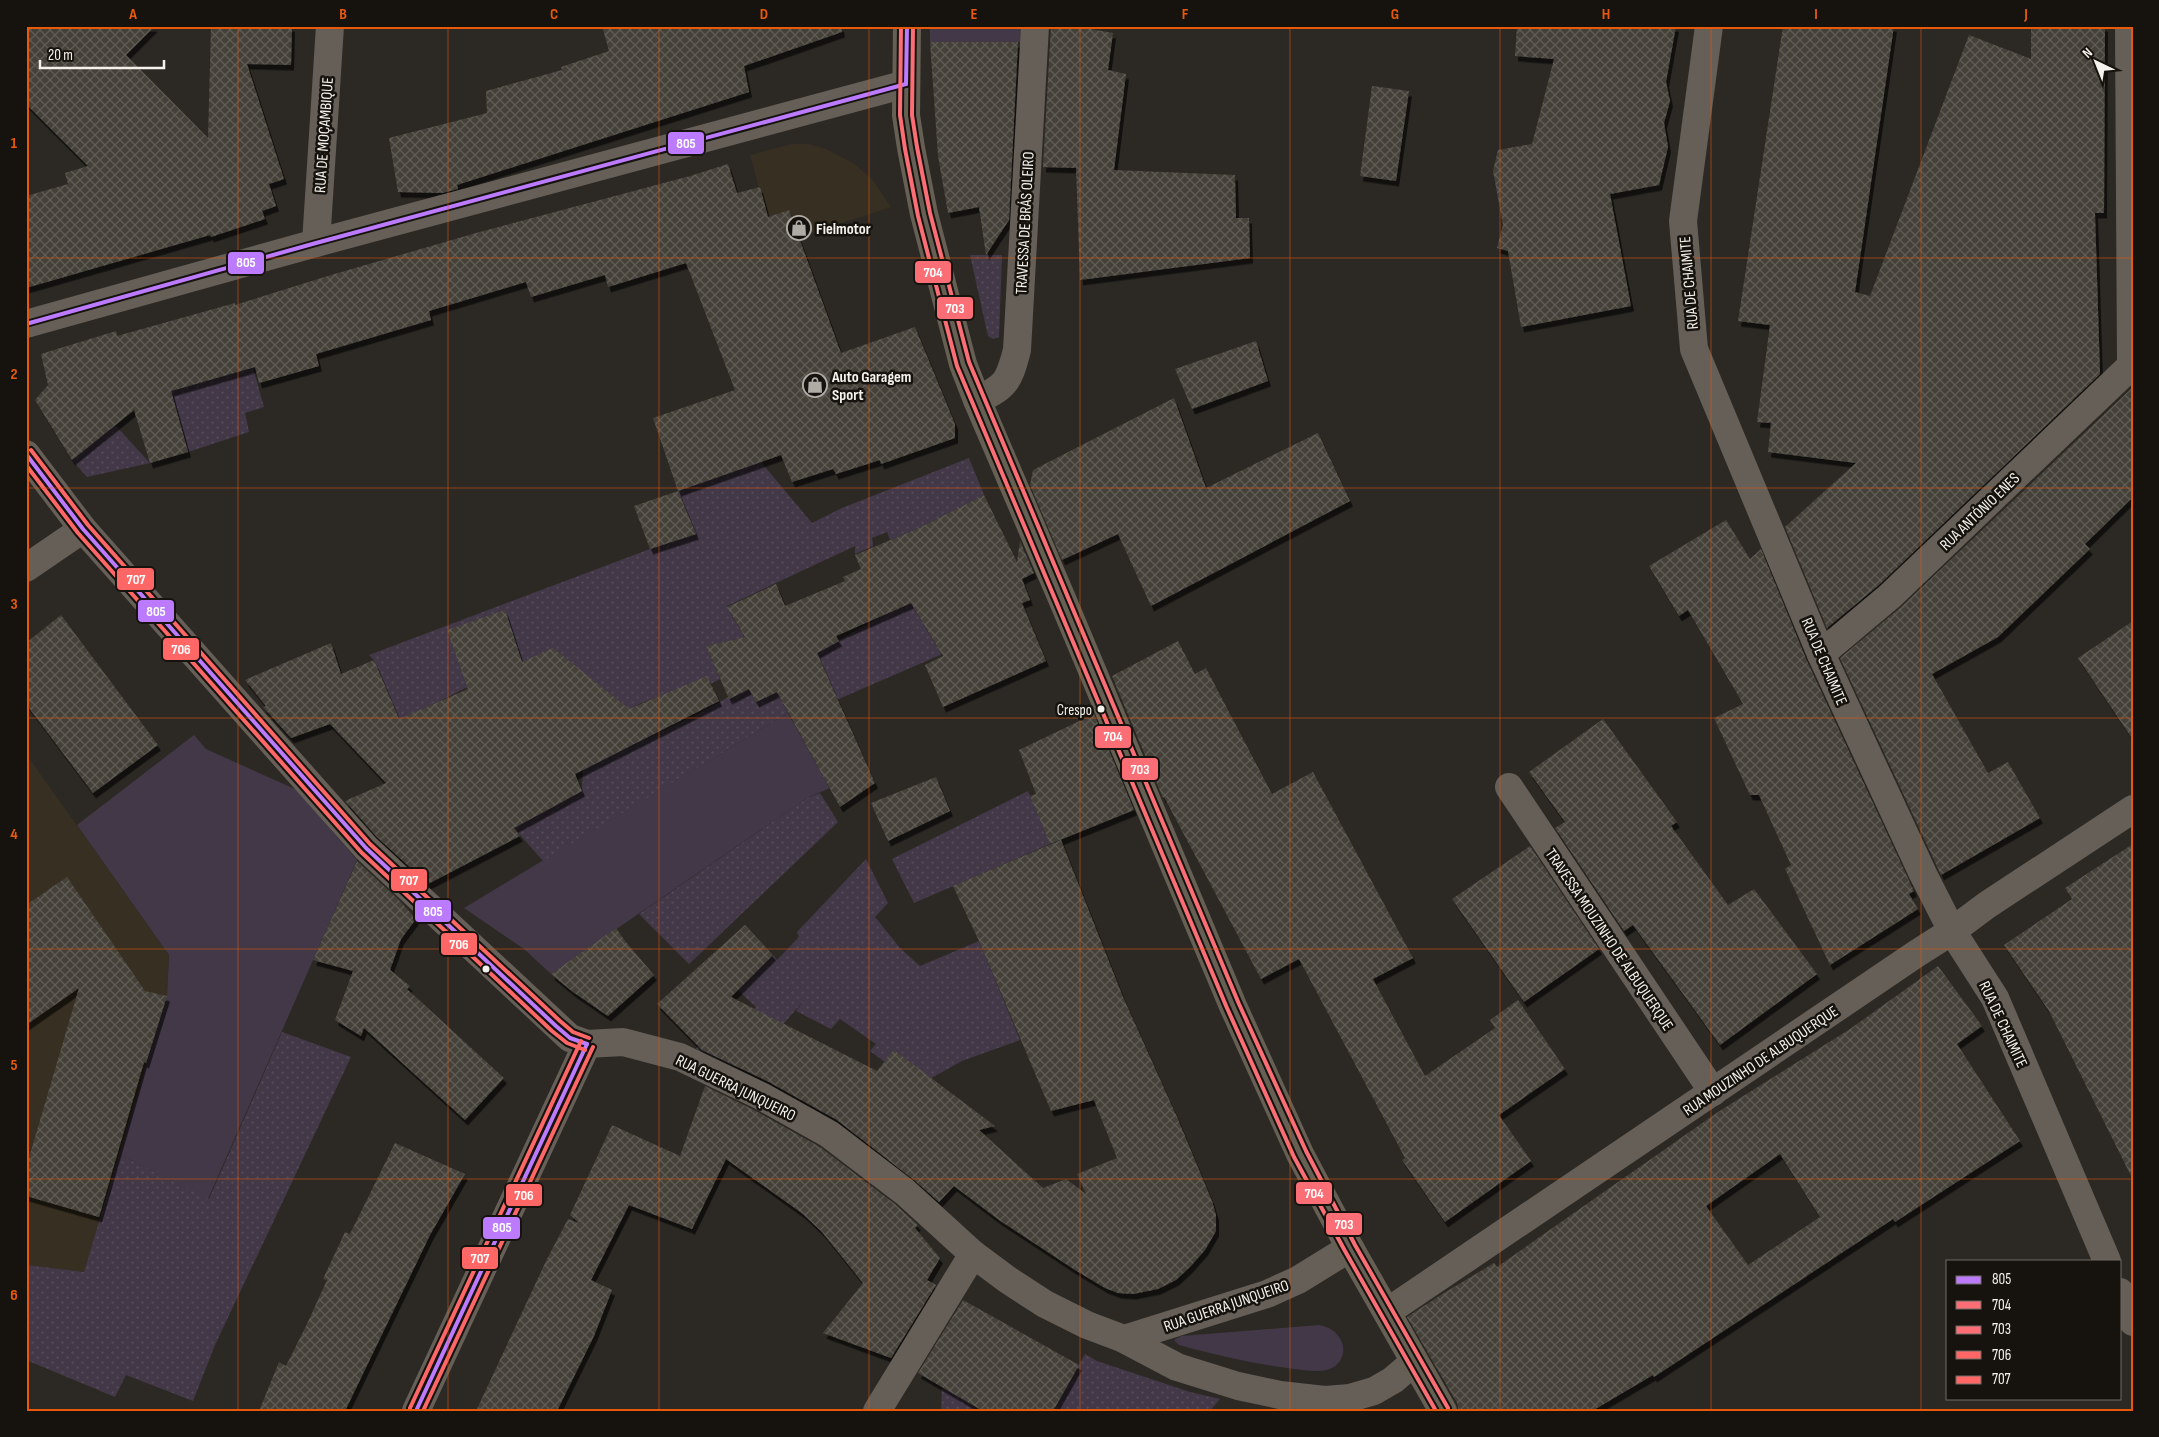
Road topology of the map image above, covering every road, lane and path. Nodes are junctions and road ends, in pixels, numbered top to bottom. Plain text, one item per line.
1 (330, 26) edge
2 (907, 26) edge
3 (1034, 26) edge
4 (1709, 26) edge
5 (2129, 26) edge
6 (906, 84) junction
7 (316, 244) junction
8 (26, 324) edge
9 (2132, 364) edge
10 (977, 400) junction
11 (26, 454) edge
12 (83, 529) junction
13 (26, 568) edge
14 (1820, 654) junction
15 (1508, 787) dead end
16 (2133, 808) edge
17 (1952, 931) junction
18 (587, 1044) junction
19 (1713, 1092) junction
20 (1350, 1248) junction
21 (973, 1254) junction
22 (2107, 1260) edge
23 (2122, 1297) edge
24 (1387, 1312) junction
25 (2133, 1322) edge
26 (1124, 1339) junction
27 (1414, 1362) junction
28 (416, 1411) edge
29 (877, 1411) edge
30 (1443, 1411) edge

1 - 7 street, RUA DE MOÇAMBIQUE
2 - 6 main road
3 - 10 street, TRAVESSA DE BRÁS OLEIRO
4 - 14 street, RUA DE CHAIMITE
5 - 9 street
6 - 7 street
6 - 10 main road
7 - 8 street
9 - 14 street, RUA ANTÓNIO ENES
10 - 20 main road
11 - 12 street, RUA GUERRA JUNQUEIRO
12 - 13 street
12 - 18 street, RUA GUERRA JUNQUEIRO
14 - 17 street, RUA DE CHAIMITE
15 - 19 street, TRAVESSA MOUZINHO DE ALBUQUERQUE
16 - 17 street, RUA MOUZINHO DE ALBUQUERQUE
17 - 19 street, RUA MOUZINHO DE ALBUQUERQUE
17 - 22 street, RUA DE CHAIMITE
18 - 21 street, RUA GUERRA JUNQUEIRO
18 - 28 street
19 - 24 street, RUA MOUZINHO DE ALBUQUERQUE
20 - 24 main road
20 - 26 street, RUA GUERRA JUNQUEIRO
21 - 26 street, RUA GUERRA JUNQUEIRO
21 - 29 street
23 - 25 street
24 - 27 main road
26 - 27 street, RUA GUERRA JUNQUEIRO
27 - 30 main road

